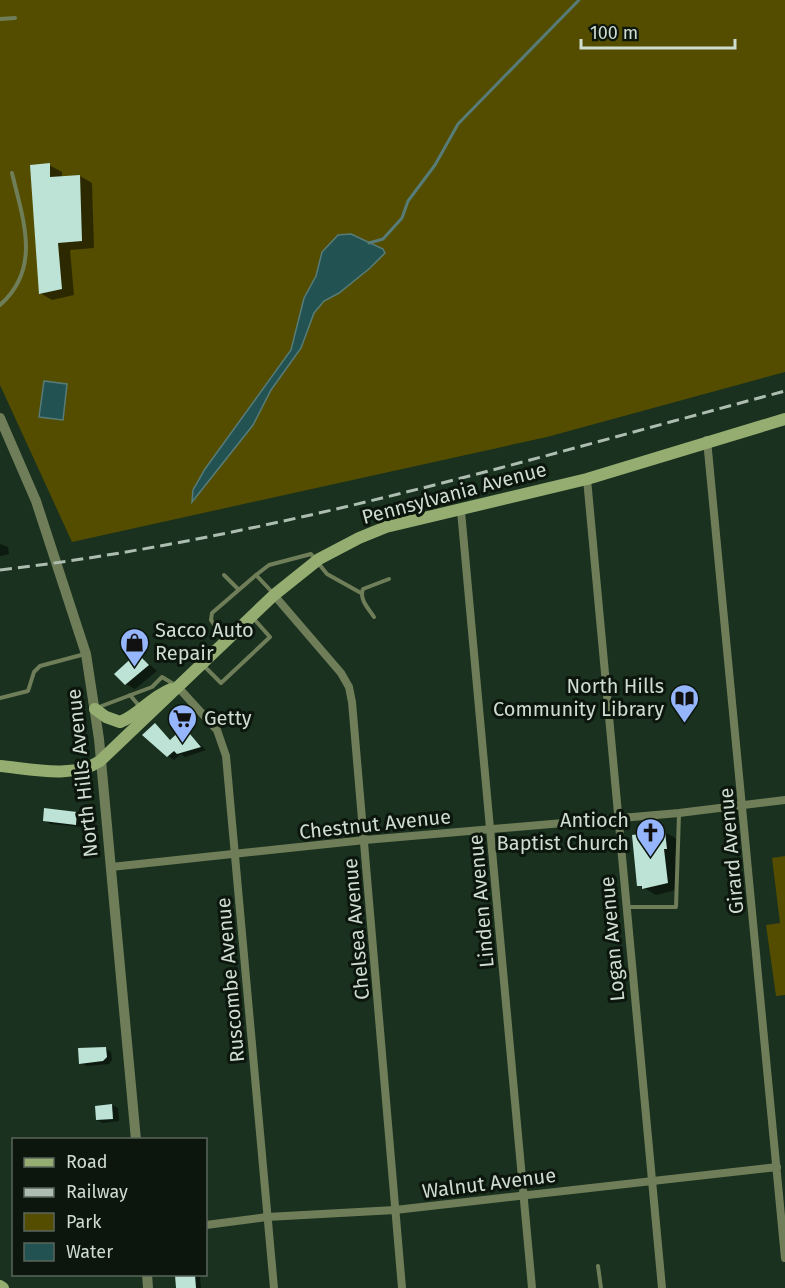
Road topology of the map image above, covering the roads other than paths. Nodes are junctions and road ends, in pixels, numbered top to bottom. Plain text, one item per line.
1 (15, 18) dead end
2 (0, 19) edge
3 (12, 173) dead end
4 (0, 305) edge
5 (0, 417) edge
6 (785, 419) edge
7 (707, 440) junction
8 (587, 478) junction
9 (461, 511) junction
10 (316, 561) junction
11 (224, 575) dead end
12 (256, 575) junction
13 (389, 579) dead end
14 (238, 589) junction
15 (361, 593) junction
16 (274, 595) junction
17 (251, 616) junction
18 (374, 617) dead end
19 (225, 641) junction
20 (86, 654) junction
21 (201, 664) junction
22 (177, 686) junction
23 (130, 695) junction
24 (0, 698) edge
25 (141, 708) junction
26 (96, 709) junction
27 (100, 761) junction
28 (1, 763) edge
29 (785, 800) edge
30 (744, 806) junction
31 (679, 813) junction
32 (618, 818) junction
33 (491, 829) junction
34 (366, 840) junction
35 (235, 855) junction
36 (111, 867) junction
37 (626, 907) junction
38 (136, 1138) edge
39 (777, 1167) junction
40 (651, 1183) junction
41 (523, 1194) junction
42 (395, 1210) junction
43 (267, 1217) junction
44 (207, 1225) edge
45 (785, 1258) edge
46 (598, 1266) dead end
47 (274, 1288) edge
48 (402, 1288) edge
49 (532, 1288) edge
50 (601, 1288) edge
51 (662, 1288) edge

1 - 2 lane
3 - 4 lane
5 - 20 street, North Hills Avenue
6 - 7 main road, Pennsylvania Avenue
7 - 8 main road, Pennsylvania Avenue
7 - 30 street, Girard Avenue
8 - 9 main road, Pennsylvania Avenue
8 - 32 street, Logan Avenue
9 - 10 main road, Pennsylvania Avenue
9 - 33 street, Linden Avenue
10 - 12 lane
10 - 15 lane
10 - 16 main road, Pennsylvania Avenue
11 - 14 lane
12 - 14 lane
12 - 16 lane
13 - 15 lane
14 - 19 lane
15 - 18 lane
16 - 17 main road, Pennsylvania Avenue
16 - 34 street, Chelsea Avenue
17 - 19 main road, Pennsylvania Avenue
17 - 21 lane
19 - 21 main road, Pennsylvania Avenue
20 - 24 lane
20 - 26 street, North Hills Avenue
21 - 22 main road, Pennsylvania Avenue
22 - 23 lane
22 - 25 main road
22 - 27 main road, Pennsylvania Avenue
22 - 35 street, Ruscombe Avenue
23 - 25 lane
23 - 26 lane
25 - 26 main road
26 - 27 street, North Hills Avenue
27 - 28 main road
27 - 36 street, North Hills Avenue
29 - 30 street, Chestnut Avenue
30 - 31 street, Chestnut Avenue
30 - 39 street, Girard Avenue
31 - 32 street, Chestnut Avenue
31 - 37 lane
32 - 33 street, Chestnut Avenue
32 - 37 street, Logan Avenue
33 - 34 street, Chestnut Avenue
33 - 41 street, Linden Avenue
34 - 35 street, Chestnut Avenue
34 - 42 street, Chelsea Avenue
35 - 36 street, Chestnut Avenue
35 - 43 street, Ruscombe Avenue
36 - 38 street, North Hills Avenue
37 - 40 street, Logan Avenue
39 - 40 street, Walnut Avenue
39 - 45 street, Girard Avenue
40 - 41 street, Walnut Avenue
40 - 51 street, Logan Avenue
41 - 42 street, Walnut Avenue
41 - 49 street, Linden Avenue
42 - 43 street, Walnut Avenue
42 - 48 street, Chelsea Avenue
43 - 44 street, Walnut Avenue
43 - 47 street, Ruscombe Avenue
46 - 50 lane

